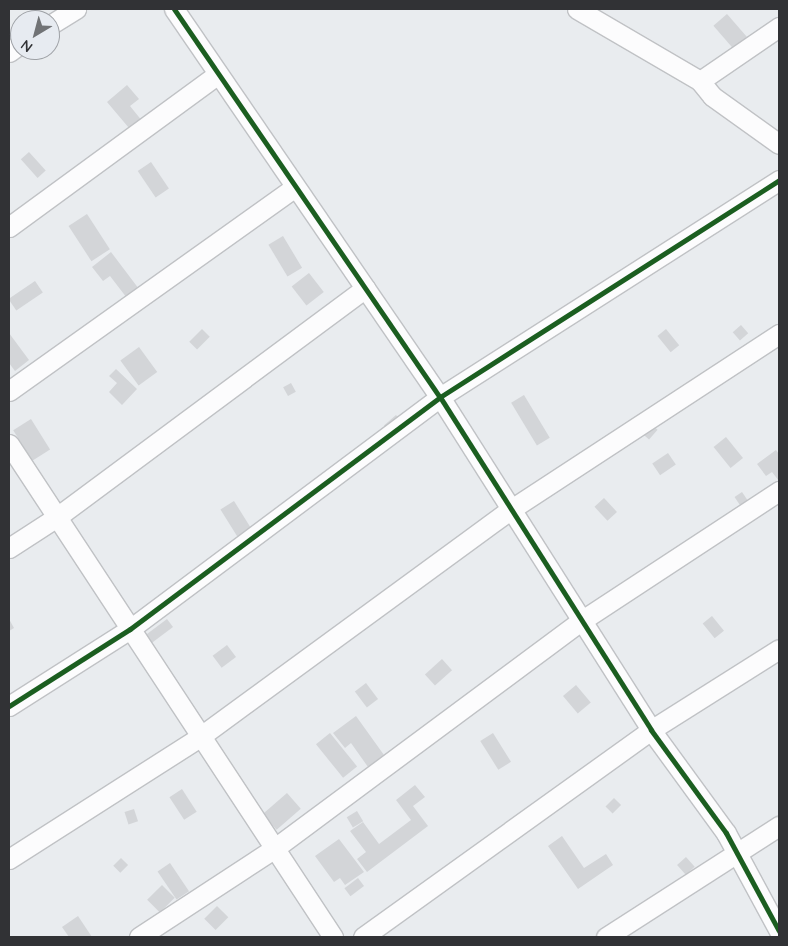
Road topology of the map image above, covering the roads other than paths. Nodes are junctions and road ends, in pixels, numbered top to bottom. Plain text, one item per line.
1 (76, 9) edge
2 (174, 9) edge
3 (580, 10) edge
4 (60, 19) edge
5 (779, 27) edge
6 (218, 74) junction
7 (700, 81) junction
8 (779, 144) edge
9 (779, 180) edge
10 (295, 187) junction
11 (9, 227) edge
12 (365, 288) junction
13 (779, 334) edge
14 (9, 391) edge
15 (440, 397) junction
16 (9, 444) edge
17 (779, 492) edge
18 (513, 508) junction
19 (57, 517) junction
20 (9, 548) edge
21 (581, 621) junction
22 (130, 629) junction
23 (779, 649) edge
24 (9, 706) edge
25 (651, 730) junction
26 (201, 736) junction
27 (779, 826) edge
28 (275, 848) junction
29 (735, 854) junction
30 (9, 859) edge
31 (779, 932) edge
32 (139, 937) edge
33 (333, 937) edge
34 (363, 937) edge
35 (606, 937) edge

1 - 4 street
2 - 6 street
3 - 7 street
5 - 7 street
6 - 10 street
6 - 11 street
7 - 8 street
9 - 15 street
10 - 12 street
10 - 14 street
12 - 15 street
12 - 19 street
13 - 18 street
15 - 18 street
15 - 22 street
16 - 19 street
17 - 21 street
18 - 21 street
18 - 26 street
19 - 20 street
19 - 22 street
21 - 25 street
21 - 28 street
22 - 24 street
22 - 26 street
23 - 25 street
25 - 29 street
25 - 34 street
26 - 28 street
26 - 30 street
27 - 29 street
28 - 32 street
28 - 33 street
29 - 31 street
29 - 35 street

